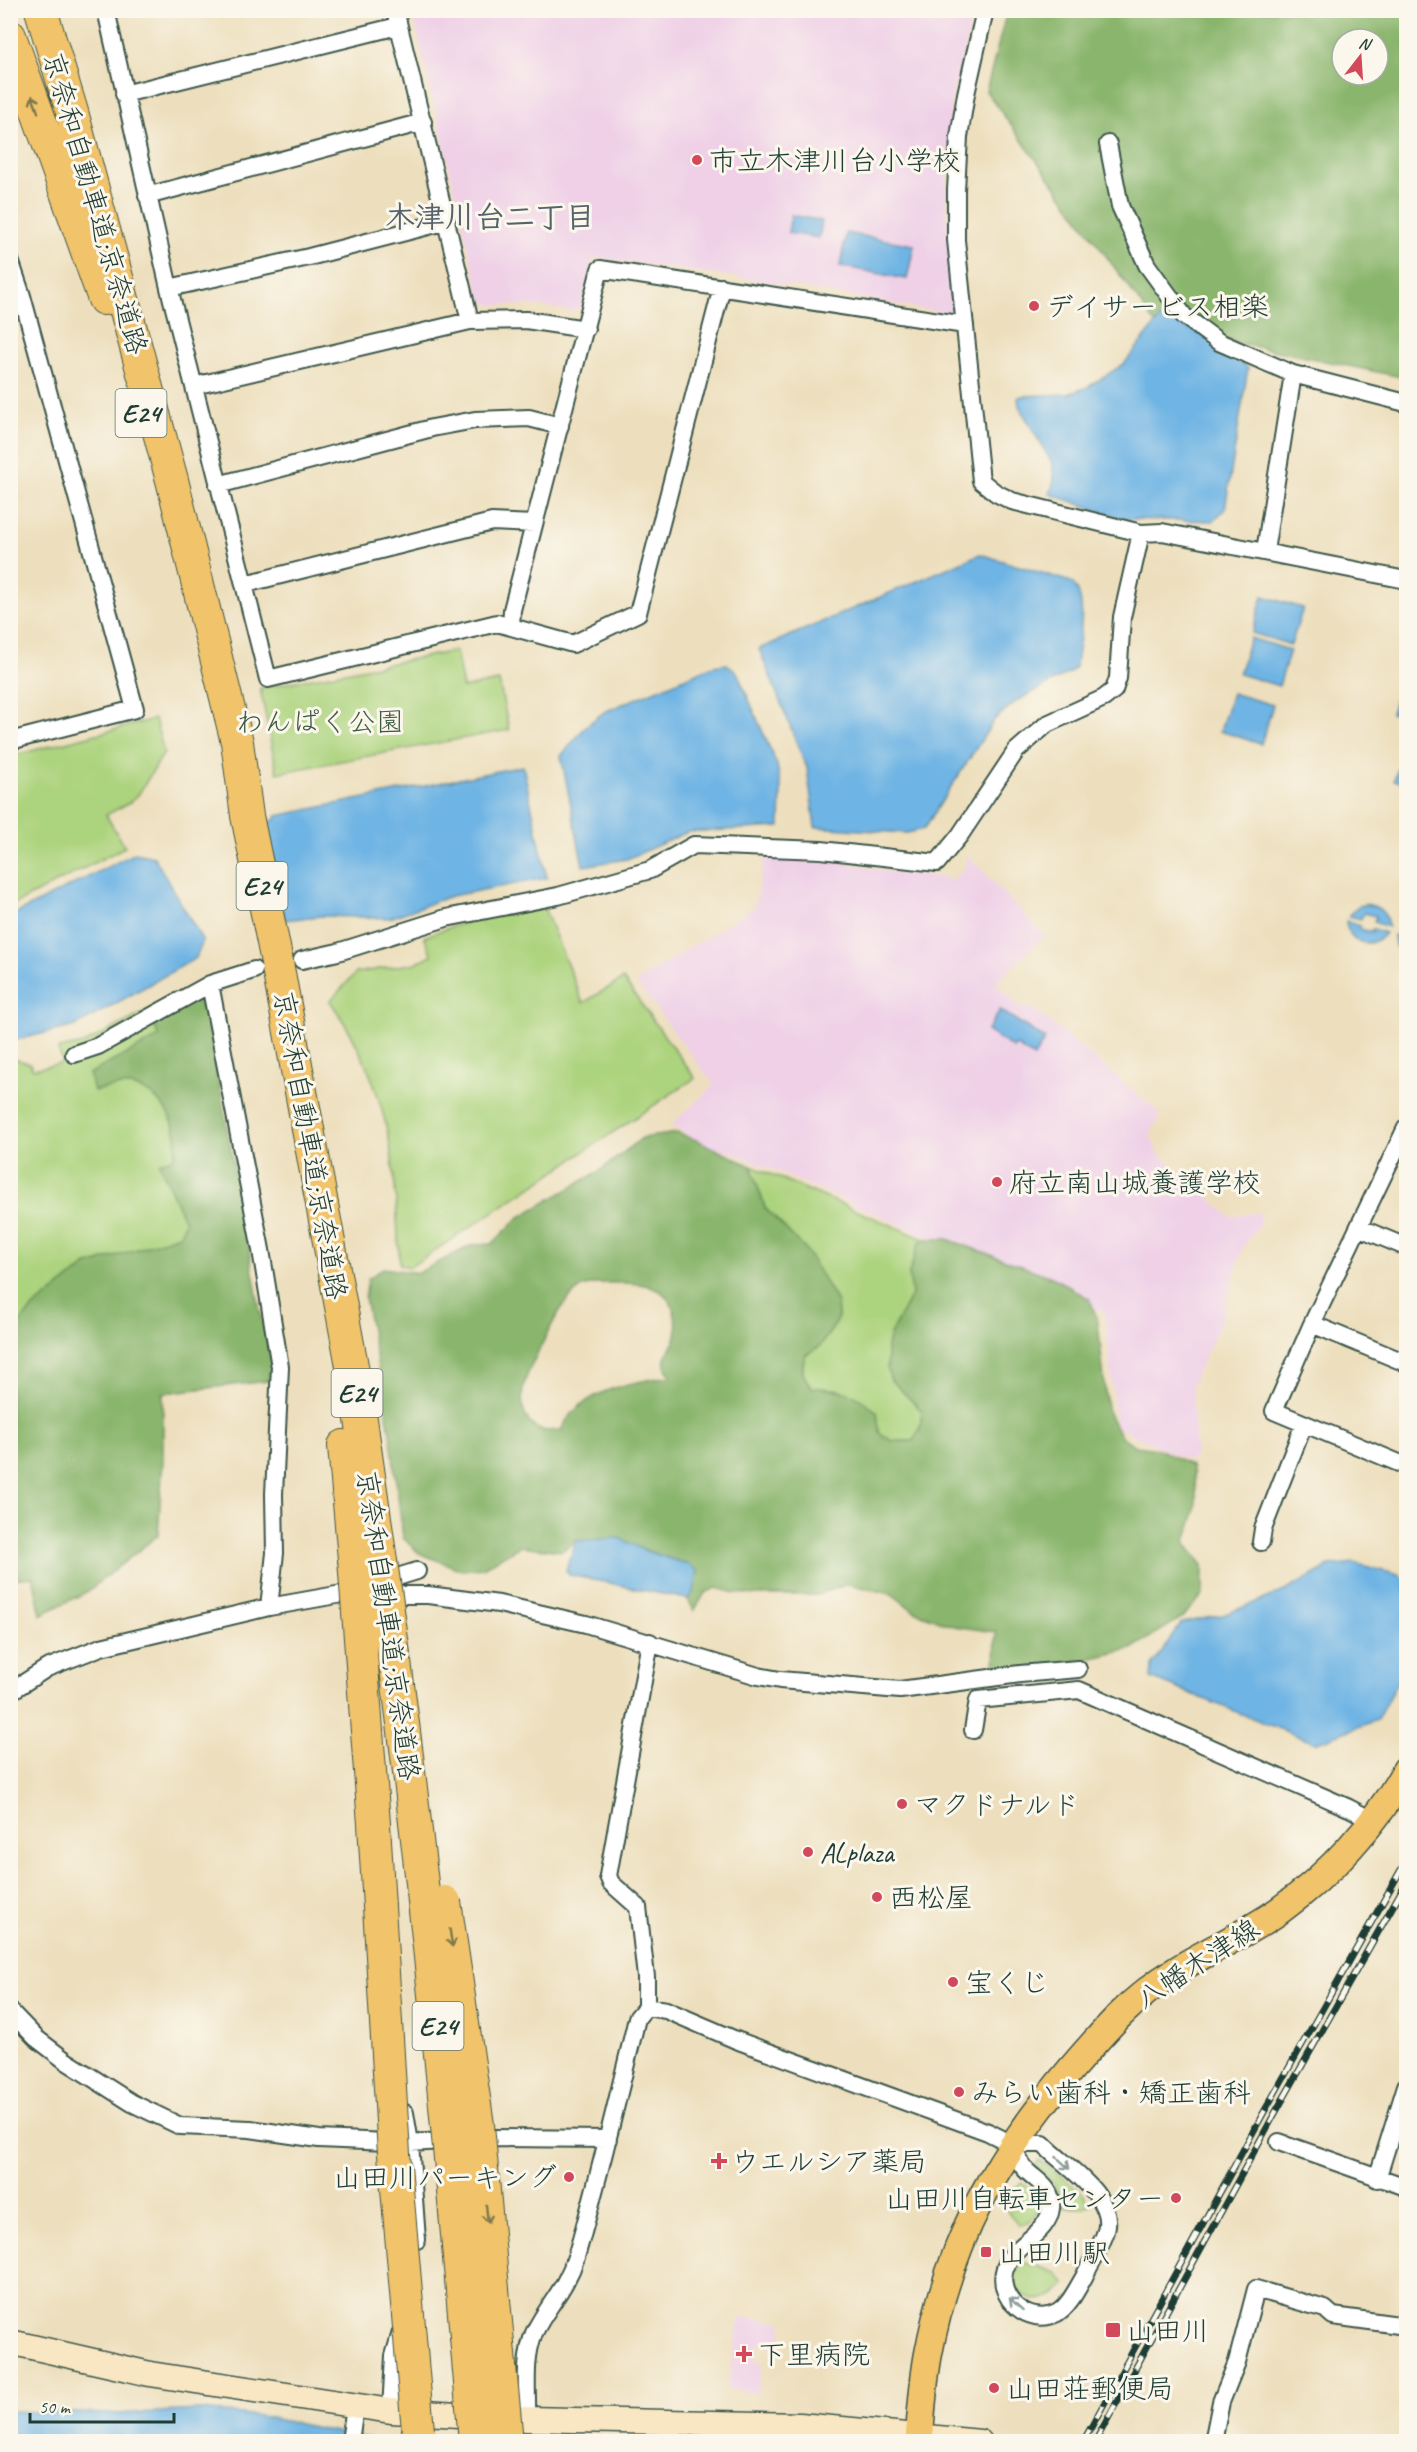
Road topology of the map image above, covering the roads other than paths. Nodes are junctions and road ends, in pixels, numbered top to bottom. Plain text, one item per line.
1 (29, 10) edge
2 (41, 10) edge
3 (106, 10) edge
4 (985, 10) edge
5 (397, 18) edge
6 (10, 36) edge
7 (124, 94) junction
8 (423, 122) junction
9 (1108, 144) dead end
10 (147, 196) junction
11 (444, 222) junction
12 (10, 260) edge
13 (722, 287) junction
14 (170, 288) junction
15 (16, 298) edge
16 (470, 321) junction
17 (965, 325) junction
18 (586, 329) junction
19 (126, 356) junction
20 (1293, 374) junction
21 (194, 386) junction
22 (1407, 403) edge
23 (560, 426) junction
24 (219, 484) junction
25 (534, 524) junction
26 (1140, 533) junction
27 (1265, 551) junction
28 (1407, 580) edge
29 (245, 584) junction
30 (511, 627) junction
31 (10, 741) edge
32 (247, 816) junction
33 (278, 962) junction
34 (210, 984) junction
35 (74, 1054) dead end
36 (1407, 1128) edge
37 (1360, 1228) junction
38 (1407, 1247) edge
39 (1312, 1324) junction
40 (1407, 1363) edge
41 (1304, 1424) junction
42 (1407, 1466) edge
43 (1262, 1542) dead end
44 (417, 1570) dead end
45 (375, 1577) junction
46 (342, 1594) junction
47 (269, 1607) junction
48 (650, 1642) junction
49 (1078, 1669) dead end
50 (10, 1692) edge
51 (973, 1731) dead end
52 (1407, 1770) edge
53 (1372, 1820) junction
54 (646, 2007) junction
55 (10, 2011) edge
56 (1407, 2086) edge
57 (608, 2139) junction
58 (1279, 2142) dead end
59 (410, 2143) junction
60 (1012, 2144) junction
61 (1377, 2178) junction
62 (1407, 2187) edge
63 (1407, 2325) edge
64 (10, 2342) edge
65 (391, 2410) junction
66 (355, 2414) junction
67 (517, 2431) edge
68 (919, 2438) edge
69 (350, 2442) edge
70 (419, 2442) edge
71 (475, 2442) edge
72 (981, 2442) edge
73 (1214, 2442) edge

1 - 19 highway, 京奈和自動車道;京奈道路 / E24
2 - 32 highway, 京奈和自動車道;京奈道路 / E24
3 - 7 street
4 - 17 street
5 - 7 street
5 - 8 street
19 -> 6 highway
7 - 10 street
8 - 10 street
8 - 11 street
9 - 20 street
10 - 14 street
11 - 14 street
11 - 16 street
12 - 15 street
13 - 17 street
13 - 18 street
13 - 30 street
14 - 21 street
15 - 31 street
16 - 18 street
16 - 21 street
17 - 26 street
18 - 23 street
19 - 32 highway, 京奈和自動車道;京奈道路 / E24
20 - 22 street
20 - 27 street
21 - 24 street
23 - 24 street
23 - 25 street
24 - 29 street
25 - 29 street
25 - 30 street
26 - 27 street
26 - 33 street
27 - 28 street
29 - 30 street
32 - 33 highway, 京奈和自動車道;京奈道路 / E24
33 - 34 street
33 - 45 highway, 京奈和自動車道;京奈道路 / E24
34 - 35 street
34 - 47 street
36 - 37 street
37 - 38 street
37 - 39 street
39 - 40 street
39 - 41 street
41 - 42 street
41 - 43 street
44 - 45 street
45 - 46 street
45 - 48 street
45 -> 67 highway, bridge
45 - 70 highway, bridge
45 - 71 highway, 京奈和自動車道;京奈道路 / E24, bridge
46 - 47 street
46 - 59 street
47 - 50 street
48 - 49 street
48 - 54 street
51 - 53 street
52 - 53 main road, 八幡木津線
53 - 60 main road, 八幡木津線
54 - 57 street
54 - 60 street
55 - 59 street
56 - 61 street
57 - 59 street
57 - 67 street
58 - 61 street
59 - 65 street
60 -> 60 street
60 - 68 main road, 八幡木津線
61 - 62 street
63 - 73 street
64 - 66 street
65 - 66 street
65 - 67 street
66 - 69 street
67 - 68 street
68 - 72 street

